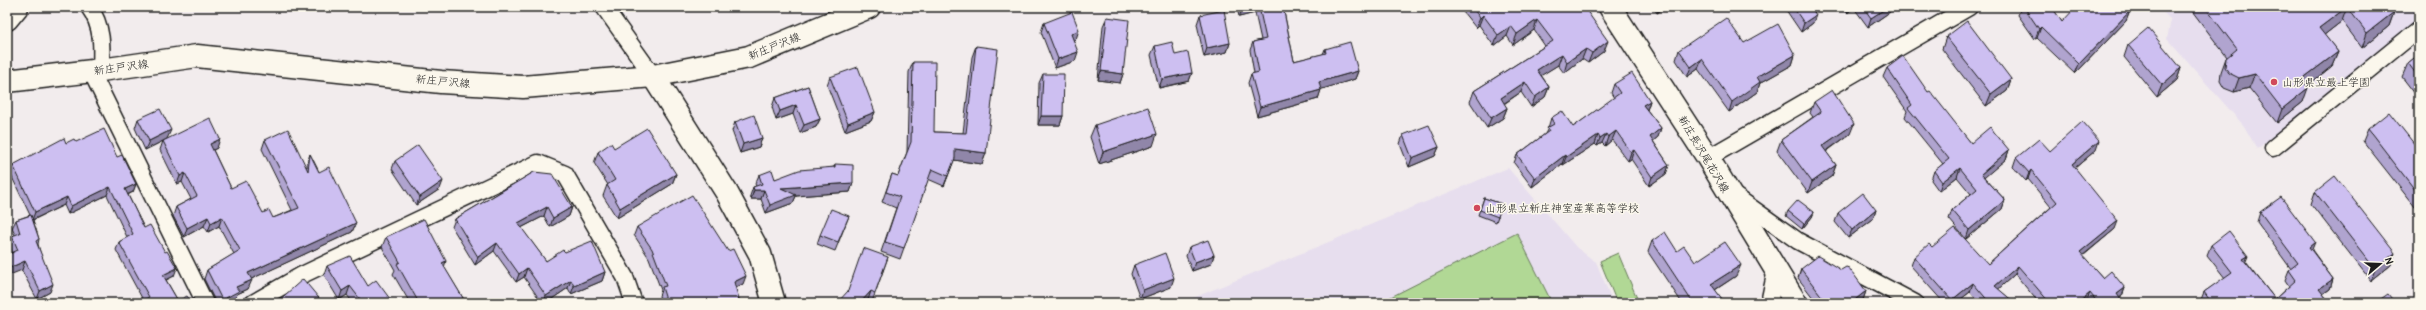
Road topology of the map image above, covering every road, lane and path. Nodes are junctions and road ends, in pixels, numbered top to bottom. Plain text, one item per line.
1 (17, 7) edge
2 (90, 7) edge
3 (604, 7) edge
4 (868, 7) edge
5 (1610, 7) edge
6 (1969, 7) edge
7 (7, 19) edge
8 (2419, 29) edge
9 (96, 71) junction
10 (652, 76) junction
11 (7, 81) edge
12 (2272, 148) dead end
13 (1708, 158) junction
14 (1724, 187) junction
15 (1776, 270) junction
16 (205, 303) edge
17 (253, 303) edge
18 (634, 303) edge
19 (774, 303) edge
20 (1769, 303) edge
21 (1796, 303) edge
22 (1915, 303) edge

1 - 7 main road
2 - 9 street
3 - 10 street
4 - 10 main road, 新庄戸沢線
5 - 13 main road, 新庄長沢尾花沢線
6 - 13 street
8 - 12 street
9 - 10 main road, 新庄戸沢線
9 - 11 main road, 新庄戸沢線
9 - 16 street
10 - 19 main road
13 - 14 main road, 新庄長沢尾花沢線
14 - 15 main road, 新庄長沢尾花沢線
14 - 22 street
15 - 20 street
15 - 21 main road, 新庄長沢尾花沢線
17 - 18 street

